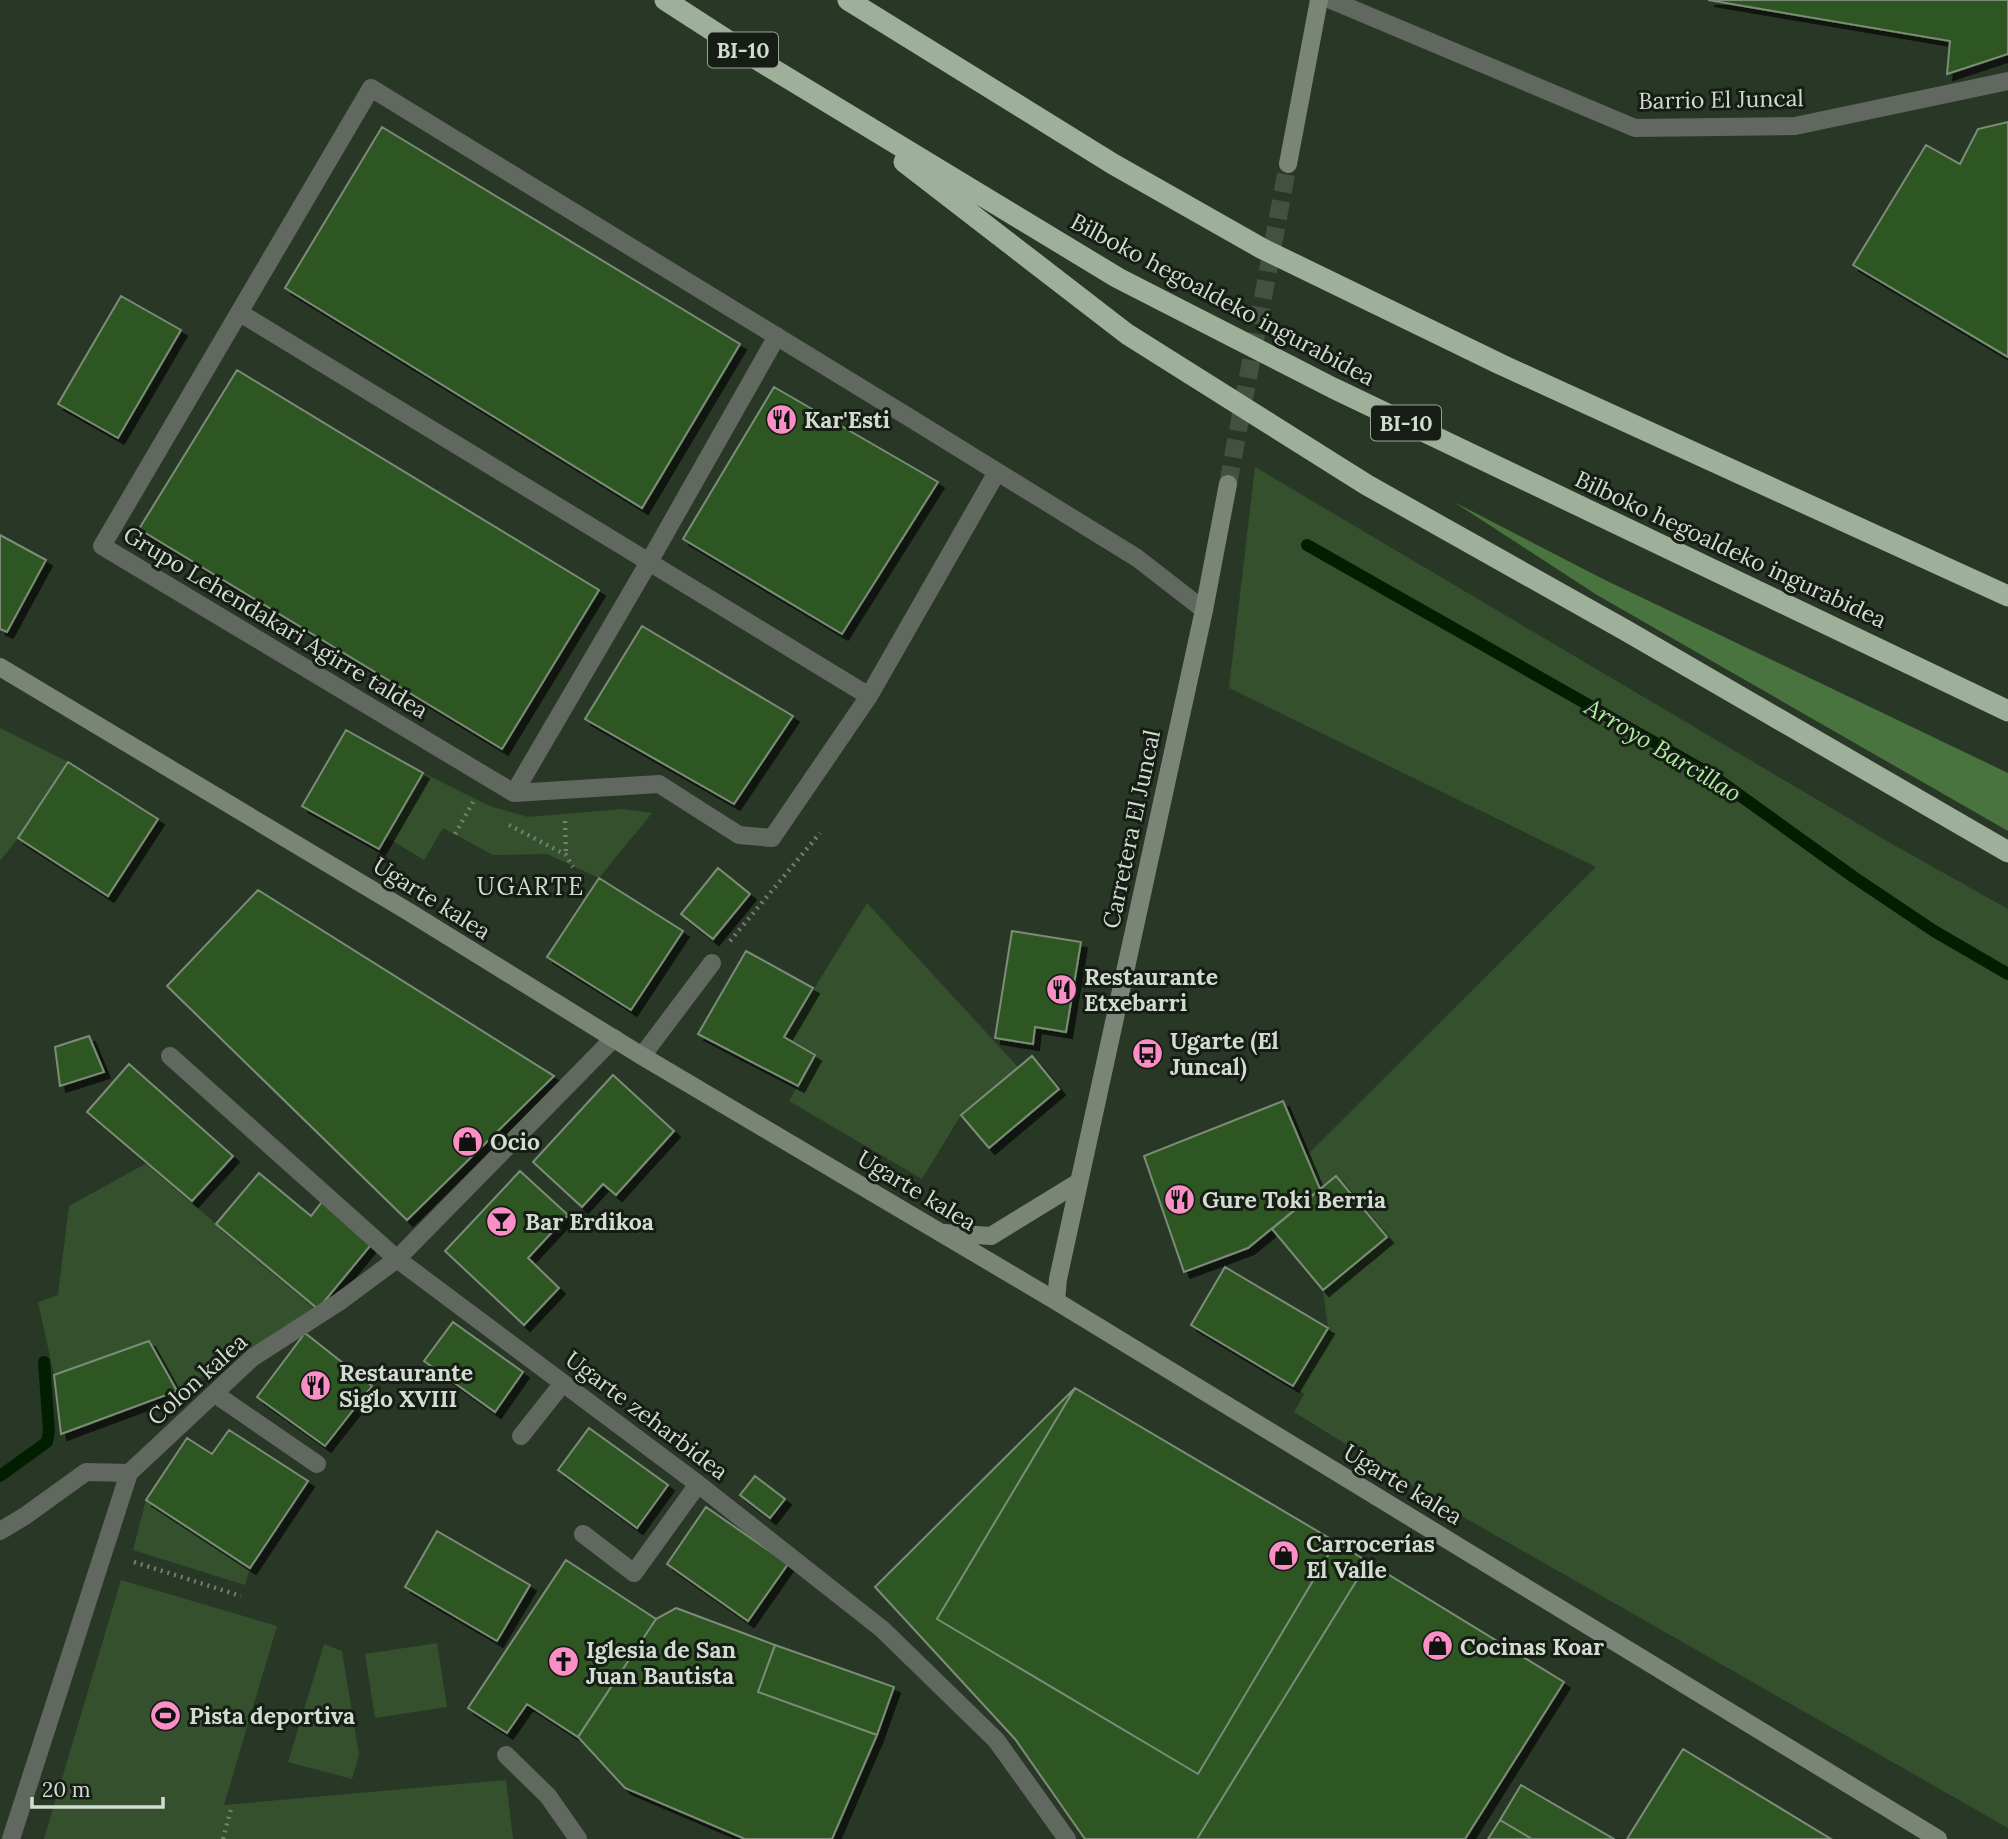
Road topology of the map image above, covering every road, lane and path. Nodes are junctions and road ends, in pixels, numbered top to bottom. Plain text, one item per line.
1 (665, 0) edge
2 (848, 0) edge
3 (1319, 0) edge
4 (1331, 0) edge
5 (2008, 80) edge
6 (822, 99) junction
7 (1288, 164) tunnel mouth
8 (240, 313) junction
9 (777, 336) junction
10 (997, 472) junction
11 (1228, 484) tunnel mouth
12 (649, 562) junction
13 (2008, 596) edge
14 (1205, 610) junction
15 (0, 667) edge
16 (869, 696) junction
17 (2008, 711) edge
18 (514, 793) junction
19 (476, 795) dead end
20 (471, 804) junction
21 (482, 810) dead end
22 (505, 823) dead end
23 (455, 834) dead end
24 (2008, 852) edge
25 (573, 867) dead end
26 (774, 891) dead end
27 (712, 963) joint
28 (614, 1038) junction
29 (170, 1056) dead end
30 (642, 1056) junction
31 (1079, 1182) junction
32 (939, 1233) junction
33 (397, 1259) junction
34 (1055, 1301) junction
35 (563, 1383) junction
36 (215, 1394) junction
37 (521, 1436) dead end
38 (317, 1464) dead end
39 (129, 1473) junction
40 (698, 1484) junction
41 (0, 1531) edge
42 (108, 1534) junction
43 (583, 1534) dead end
44 (241, 1596) dead end
45 (506, 1755) dead end
46 (232, 1805) dead end
47 (11, 1839) edge
48 (223, 1839) edge
49 (578, 1839) edge
50 (1067, 1839) edge
51 (1938, 1839) edge

1 - 6 highway, Bilboko hegoaldeko ingurabidea / BI-10
2 - 13 highway
3 - 7 street
4 - 5 street, Barrio El Juncal
6 - 17 highway, Bilboko hegoaldeko ingurabidea / BI-10
6 - 24 highway
8 - 9 street, Grupo Lehendakari Agirre taldea
8 - 12 street
8 - 18 street, Grupo Lehendakari Agirre taldea
9 - 10 street, Grupo Lehendakari Agirre taldea
9 - 12 street
10 - 14 street, Grupo Lehendakari Agirre taldea
10 - 16 street
11 - 14 street, Carretera El Juncal
12 - 16 street
12 - 18 street
14 - 31 street, Carretera El Juncal
15 - 28 street, Ugarte kalea
16 - 18 street
19 - 20 path
20 - 21 path
20 - 23 path
22 - 25 path
26 - 27 path
27 - 30 street
28 - 30 street, Ugarte kalea
28 - 33 street, Colon kalea
29 - 33 street, Ugarte zeharbidea
30 - 32 street, Ugarte kalea
31 - 32 street
31 - 34 street, Carretera El Juncal
32 - 34 street, Ugarte kalea
33 - 35 street, Ugarte zeharbidea
33 - 36 street, Colon kalea
34 - 51 street, Ugarte kalea
35 - 37 street
35 - 40 street, Ugarte zeharbidea
36 - 38 street
36 - 39 street, Colon kalea
39 - 41 street
39 - 42 street, Colon kalea
40 - 43 street
40 - 50 street, Ugarte zeharbidea
42 - 44 path
42 - 47 street, Colon kalea
45 - 49 street
46 - 48 path

